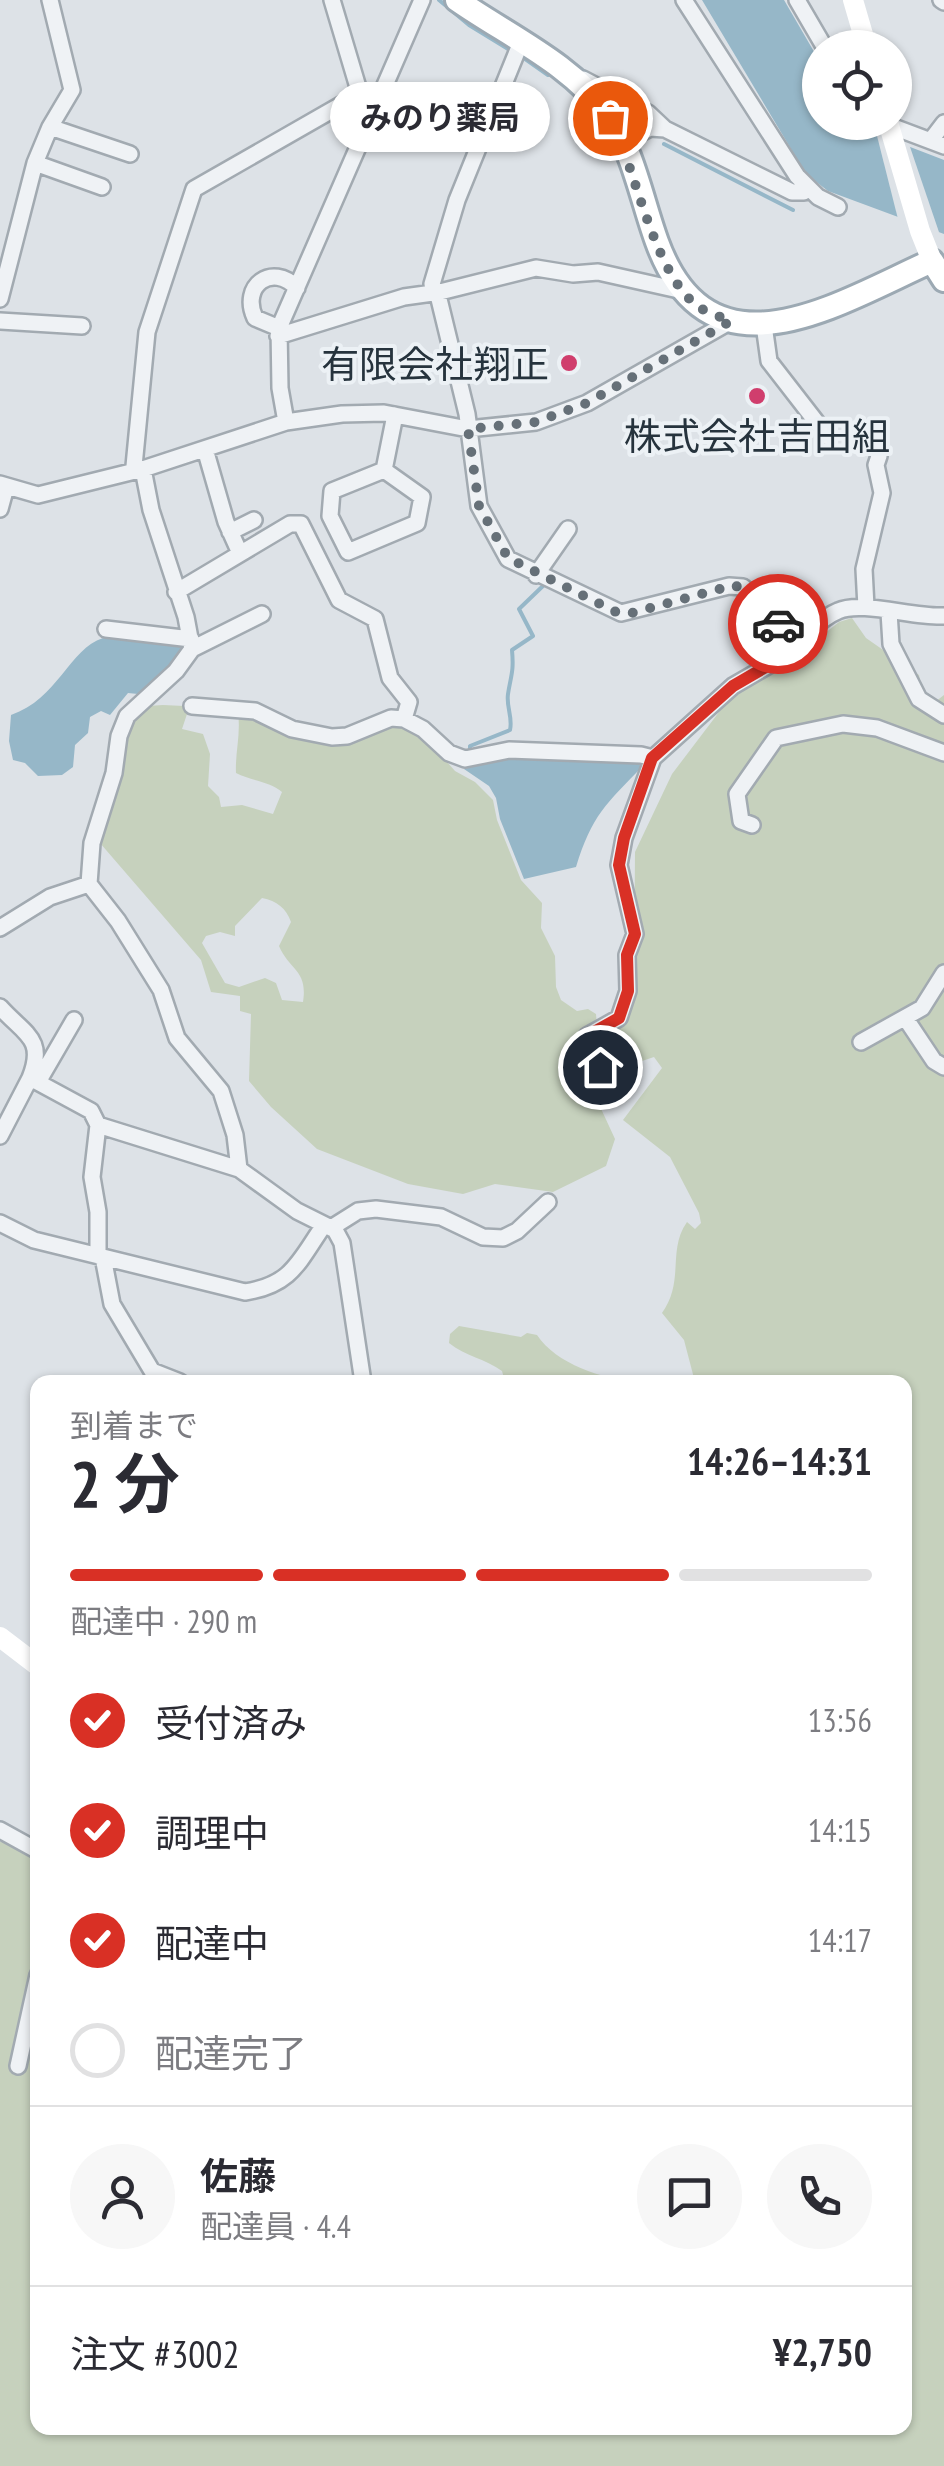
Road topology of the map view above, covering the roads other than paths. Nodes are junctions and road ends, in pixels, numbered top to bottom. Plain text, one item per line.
1 (50, 0) edge
2 (332, 0) edge
3 (422, 0) edge
4 (457, 0) edge
5 (684, 0) edge
6 (798, 0) edge
7 (853, 0) edge
8 (815, 30) edge
9 (862, 30) edge
10 (518, 50) junction
11 (557, 67) junction
12 (368, 104) junction
13 (944, 123) edge
14 (50, 127) junction
15 (665, 128) junction
16 (912, 134) edge
17 (892, 140) edge
18 (622, 142) junction
19 (937, 143) edge
20 (130, 154) dead end
21 (36, 163) junction
22 (102, 187) dead end
23 (809, 188) junction
24 (838, 208) dead end
25 (938, 270) edge
26 (297, 288) junction
27 (682, 291) junction
28 (435, 293) junction
29 (0, 299) edge
30 (0, 321) edge
31 (731, 321) junction
32 (764, 325) junction
33 (82, 326) dead end
34 (279, 332) junction
35 (395, 415) junction
36 (286, 422) junction
37 (468, 429) junction
38 (828, 436) dead end
39 (205, 449) junction
40 (879, 456) dead end
41 (143, 469) junction
42 (384, 470) junction
43 (3, 486) edge
44 (0, 509) edge
45 (254, 520) dead end
46 (568, 529) dead end
47 (230, 532) junction
48 (240, 552) junction
49 (538, 572) junction
50 (176, 592) junction
51 (866, 607) junction
52 (889, 612) junction
53 (262, 614) dead end
54 (944, 616) edge
55 (106, 629) dead end
56 (798, 640) junction
57 (191, 644) junction
58 (192, 706) dead end
59 (944, 715) edge
60 (404, 719) junction
61 (944, 753) edge
62 (652, 758) junction
63 (752, 824) dead end
64 (89, 884) junction
65 (0, 928) edge
66 (944, 973) edge
67 (0, 1007) edge
68 (74, 1020) dead end
69 (906, 1020) junction
70 (860, 1042) dead end
71 (944, 1067) edge
72 (34, 1080) junction
73 (615, 1093) dead end
74 (98, 1124) junction
75 (0, 1136) edge
76 (239, 1169) junction
77 (548, 1202) dead end
78 (0, 1224) edge
79 (328, 1226) junction
80 (100, 1257) junction
81 (160, 1375) edge
82 (362, 1375) edge
83 (0, 1637) edge
84 (30, 1660) edge
85 (0, 1830) edge
86 (30, 1847) edge
87 (30, 2011) edge
88 (18, 2066) dead end

1 - 14 street
2 - 12 street
3 - 12 street
4 - 10 main road
5 - 23 street
6 - 8 street
7 - 9 main road
10 - 11 main road
10 - 28 street
11 - 15 street
11 - 18 main road
12 - 26 street
12 - 41 street
13 - 19 street
14 - 20 street
14 - 21 street
15 - 18 street
15 - 23 street
16 - 19 street
17 - 25 main road
18 - 27 main road
21 - 22 street
21 - 29 street
23 - 24 street
25 - 32 main road
26 - 34 street
26 - 34 street
27 - 28 street
27 - 31 main road
28 - 34 street
28 - 37 street
30 - 33 street
31 - 32 main road
31 - 37 street
32 - 38 street
34 - 36 street
35 - 36 street
35 - 37 street
35 - 42 street
36 - 39 street
37 - 49 street
39 - 41 street
39 - 47 street
40 - 51 street
41 - 43 street
41 - 50 street
42 - 42 street
43 - 44 street
45 - 47 street
46 - 49 street
47 - 48 street
48 - 50 street
48 - 60 street
49 - 56 street
50 - 57 street
51 - 52 street
51 - 56 street
52 - 54 street
52 - 59 street
53 - 57 street
55 - 57 street
56 - 62 street
57 - 64 street
58 - 60 street
60 - 62 street
61 - 63 street
62 - 73 street
64 - 65 street
64 - 76 street
66 - 69 street
67 - 72 street
68 - 72 street
69 - 70 street
69 - 71 street
72 - 74 street
72 - 75 street
74 - 76 street
74 - 80 street
76 - 79 street
77 - 79 street
78 - 80 street
79 - 80 street
79 - 82 street
80 - 81 street
83 - 84 main road
85 - 86 street
87 - 88 street

